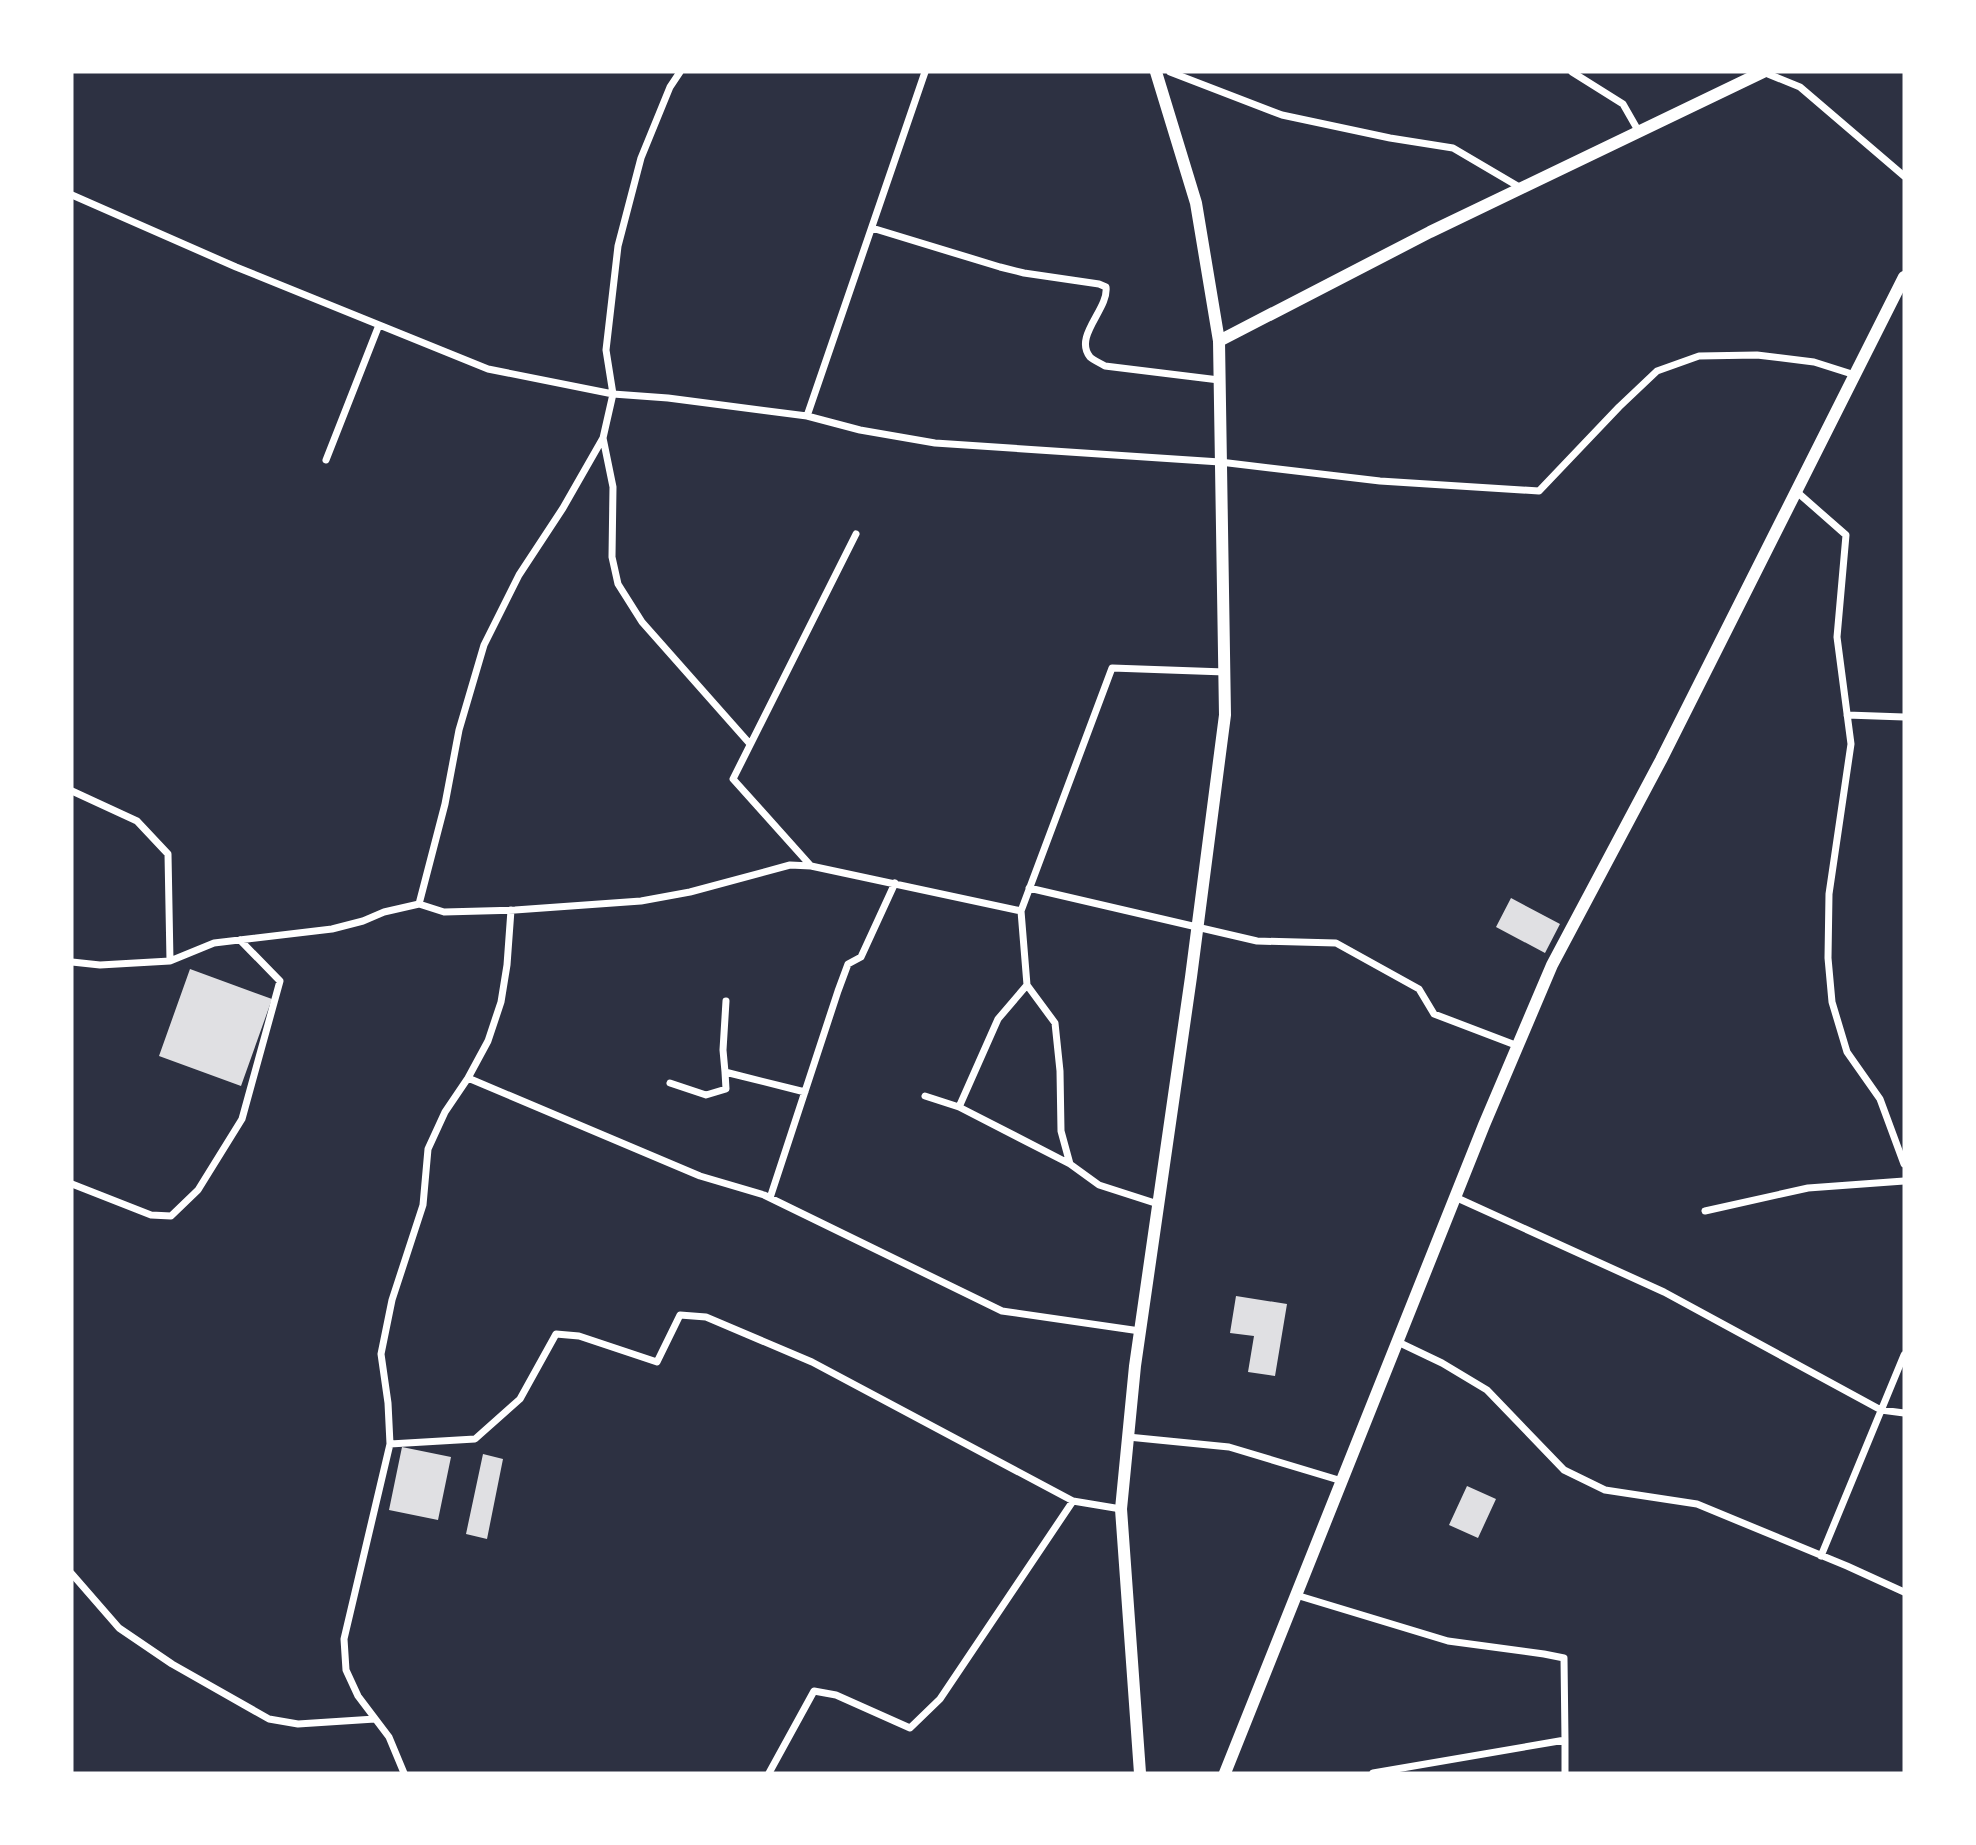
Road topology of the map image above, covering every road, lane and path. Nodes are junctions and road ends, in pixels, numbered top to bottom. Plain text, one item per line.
1 (680, 72) edge
2 (925, 72) edge
3 (1156, 72) edge
4 (1170, 72) edge
5 (1572, 72) edge
6 (1763, 72) edge
7 (1639, 132) junction
8 (1904, 176) edge
9 (1521, 188) junction
10 (72, 195) edge
11 (872, 228) junction
12 (1904, 276) edge
13 (379, 325) junction
14 (1219, 341) junction
15 (1855, 375) junction
16 (1219, 380) junction
17 (613, 394) junction
18 (807, 416) junction
19 (603, 438) junction
20 (326, 460) dead end
21 (1220, 462) junction
22 (1797, 492) junction
23 (856, 534) dead end
24 (1225, 672) junction
25 (1847, 715) junction
26 (1904, 717) edge
27 (750, 744) junction
28 (72, 791) edge
29 (811, 866) junction
30 (895, 883) junction
31 (1029, 888) junction
32 (419, 904) junction
33 (511, 910) junction
34 (1021, 911) junction
35 (1197, 928) junction
36 (240, 940) junction
37 (170, 961) junction
38 (72, 962) edge
39 (1027, 985) junction
40 (726, 1001) dead end
41 (1518, 1046) junction
42 (725, 1072) junction
43 (468, 1078) junction
44 (670, 1083) dead end
45 (805, 1093) junction
46 (925, 1096) dead end
47 (959, 1107) junction
48 (1070, 1164) junction
49 (1904, 1164) edge
50 (1904, 1181) edge
51 (72, 1184) edge
52 (1455, 1197) junction
53 (770, 1198) junction
54 (1158, 1204) junction
55 (1705, 1211) dead end
56 (1140, 1331) junction
57 (1398, 1342) junction
58 (1904, 1355) edge
59 (1881, 1410) junction
60 (1904, 1413) edge
61 (1128, 1437) junction
62 (390, 1444) junction
63 (1342, 1481) junction
64 (1073, 1501) junction
65 (1121, 1509) junction
66 (1821, 1556) junction
67 (72, 1574) edge
68 (1904, 1592) edge
69 (1297, 1595) junction
70 (375, 1719) junction
71 (1565, 1740) junction
72 (404, 1773) edge
73 (769, 1773) edge
74 (1140, 1773) edge
75 (1225, 1773) edge
76 (1373, 1773) edge
77 (1564, 1773) edge

1 - 17 street
2 - 11 street
3 - 14 street
4 - 9 street
5 - 7 street
6 - 7 street
6 - 8 street
7 - 9 street
9 - 14 street
10 - 13 street
11 - 16 street
11 - 18 street
12 - 15 street
13 - 17 street
13 - 20 street
14 - 16 street
15 - 21 street
15 - 22 street
16 - 21 street
17 - 18 street
17 - 19 street
18 - 21 street
19 - 27 street
19 - 32 street
21 - 24 street
22 - 25 street
22 - 41 street
23 - 27 street
24 - 31 street
24 - 35 street
25 - 26 street
25 - 49 street
27 - 29 street
28 - 37 street
29 - 30 street
29 - 33 street
30 - 34 street
30 - 45 street
31 - 34 street
31 - 35 street
32 - 33 street
32 - 36 street
33 - 43 street
34 - 39 street
35 - 41 street
35 - 54 street
36 - 37 street
36 - 51 street
37 - 38 street
39 - 47 street
39 - 48 street
40 - 42 street
41 - 52 street
42 - 44 street
42 - 45 street
43 - 53 street
43 - 62 street
45 - 53 street
46 - 47 street
47 - 48 street
48 - 54 street
50 - 55 street
52 - 57 street
52 - 59 street
53 - 56 street
54 - 56 street
56 - 61 street
57 - 63 street
57 - 66 street
58 - 59 street
59 - 60 street
59 - 66 street
61 - 63 street
61 - 65 street
62 - 64 street
62 - 70 street
63 - 69 street
64 - 65 street
64 - 73 street
65 - 74 street
66 - 68 street
67 - 70 street
69 - 71 street
69 - 75 street
70 - 72 street
71 - 76 street
71 - 77 street

